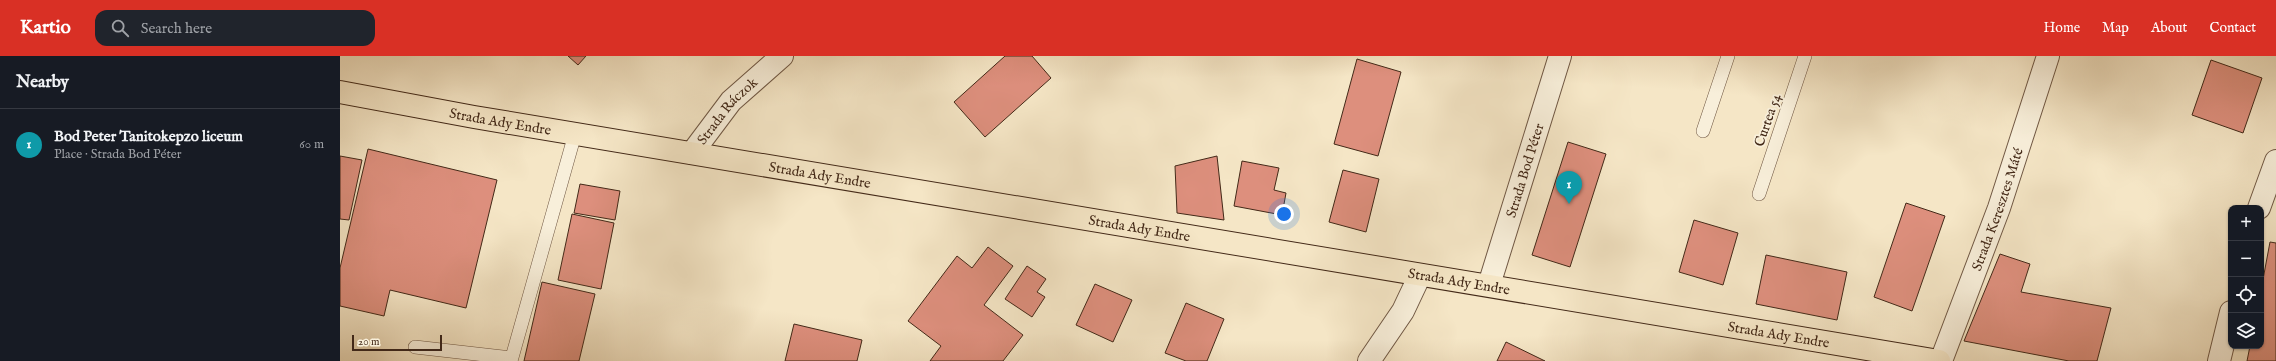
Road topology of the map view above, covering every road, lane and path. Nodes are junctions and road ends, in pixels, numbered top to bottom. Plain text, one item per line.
1 (782, 56) edge
2 (1560, 56) edge
3 (1728, 56) edge
4 (1805, 56) edge
5 (2048, 56) edge
6 (340, 92) edge
7 (1703, 131) dead end
8 (575, 134) junction
9 (692, 153) junction
10 (2276, 161) edge
11 (1759, 194) dead end
12 (2260, 205) edge
13 (1420, 275) junction
14 (1489, 285) junction
15 (2231, 313) edge
16 (415, 347) dead end
17 (511, 360) edge
18 (1369, 361) edge
19 (1940, 361) edge
20 (2219, 361) edge

1 - 9 street, Strada Ráczok
2 - 14 street, Strada Bod Péter
3 - 7 lane
4 - 11 lane, Curtea 54
5 - 19 street, Strada Keresztes Máté
6 - 8 main road, Strada Ady Endre
8 - 9 main road, Strada Ady Endre
8 - 17 lane
9 - 13 main road, Strada Ady Endre
10 - 12 street
13 - 14 main road, Strada Ady Endre
13 - 18 street
14 - 19 main road, Strada Ady Endre
15 - 20 street
16 - 17 lane

